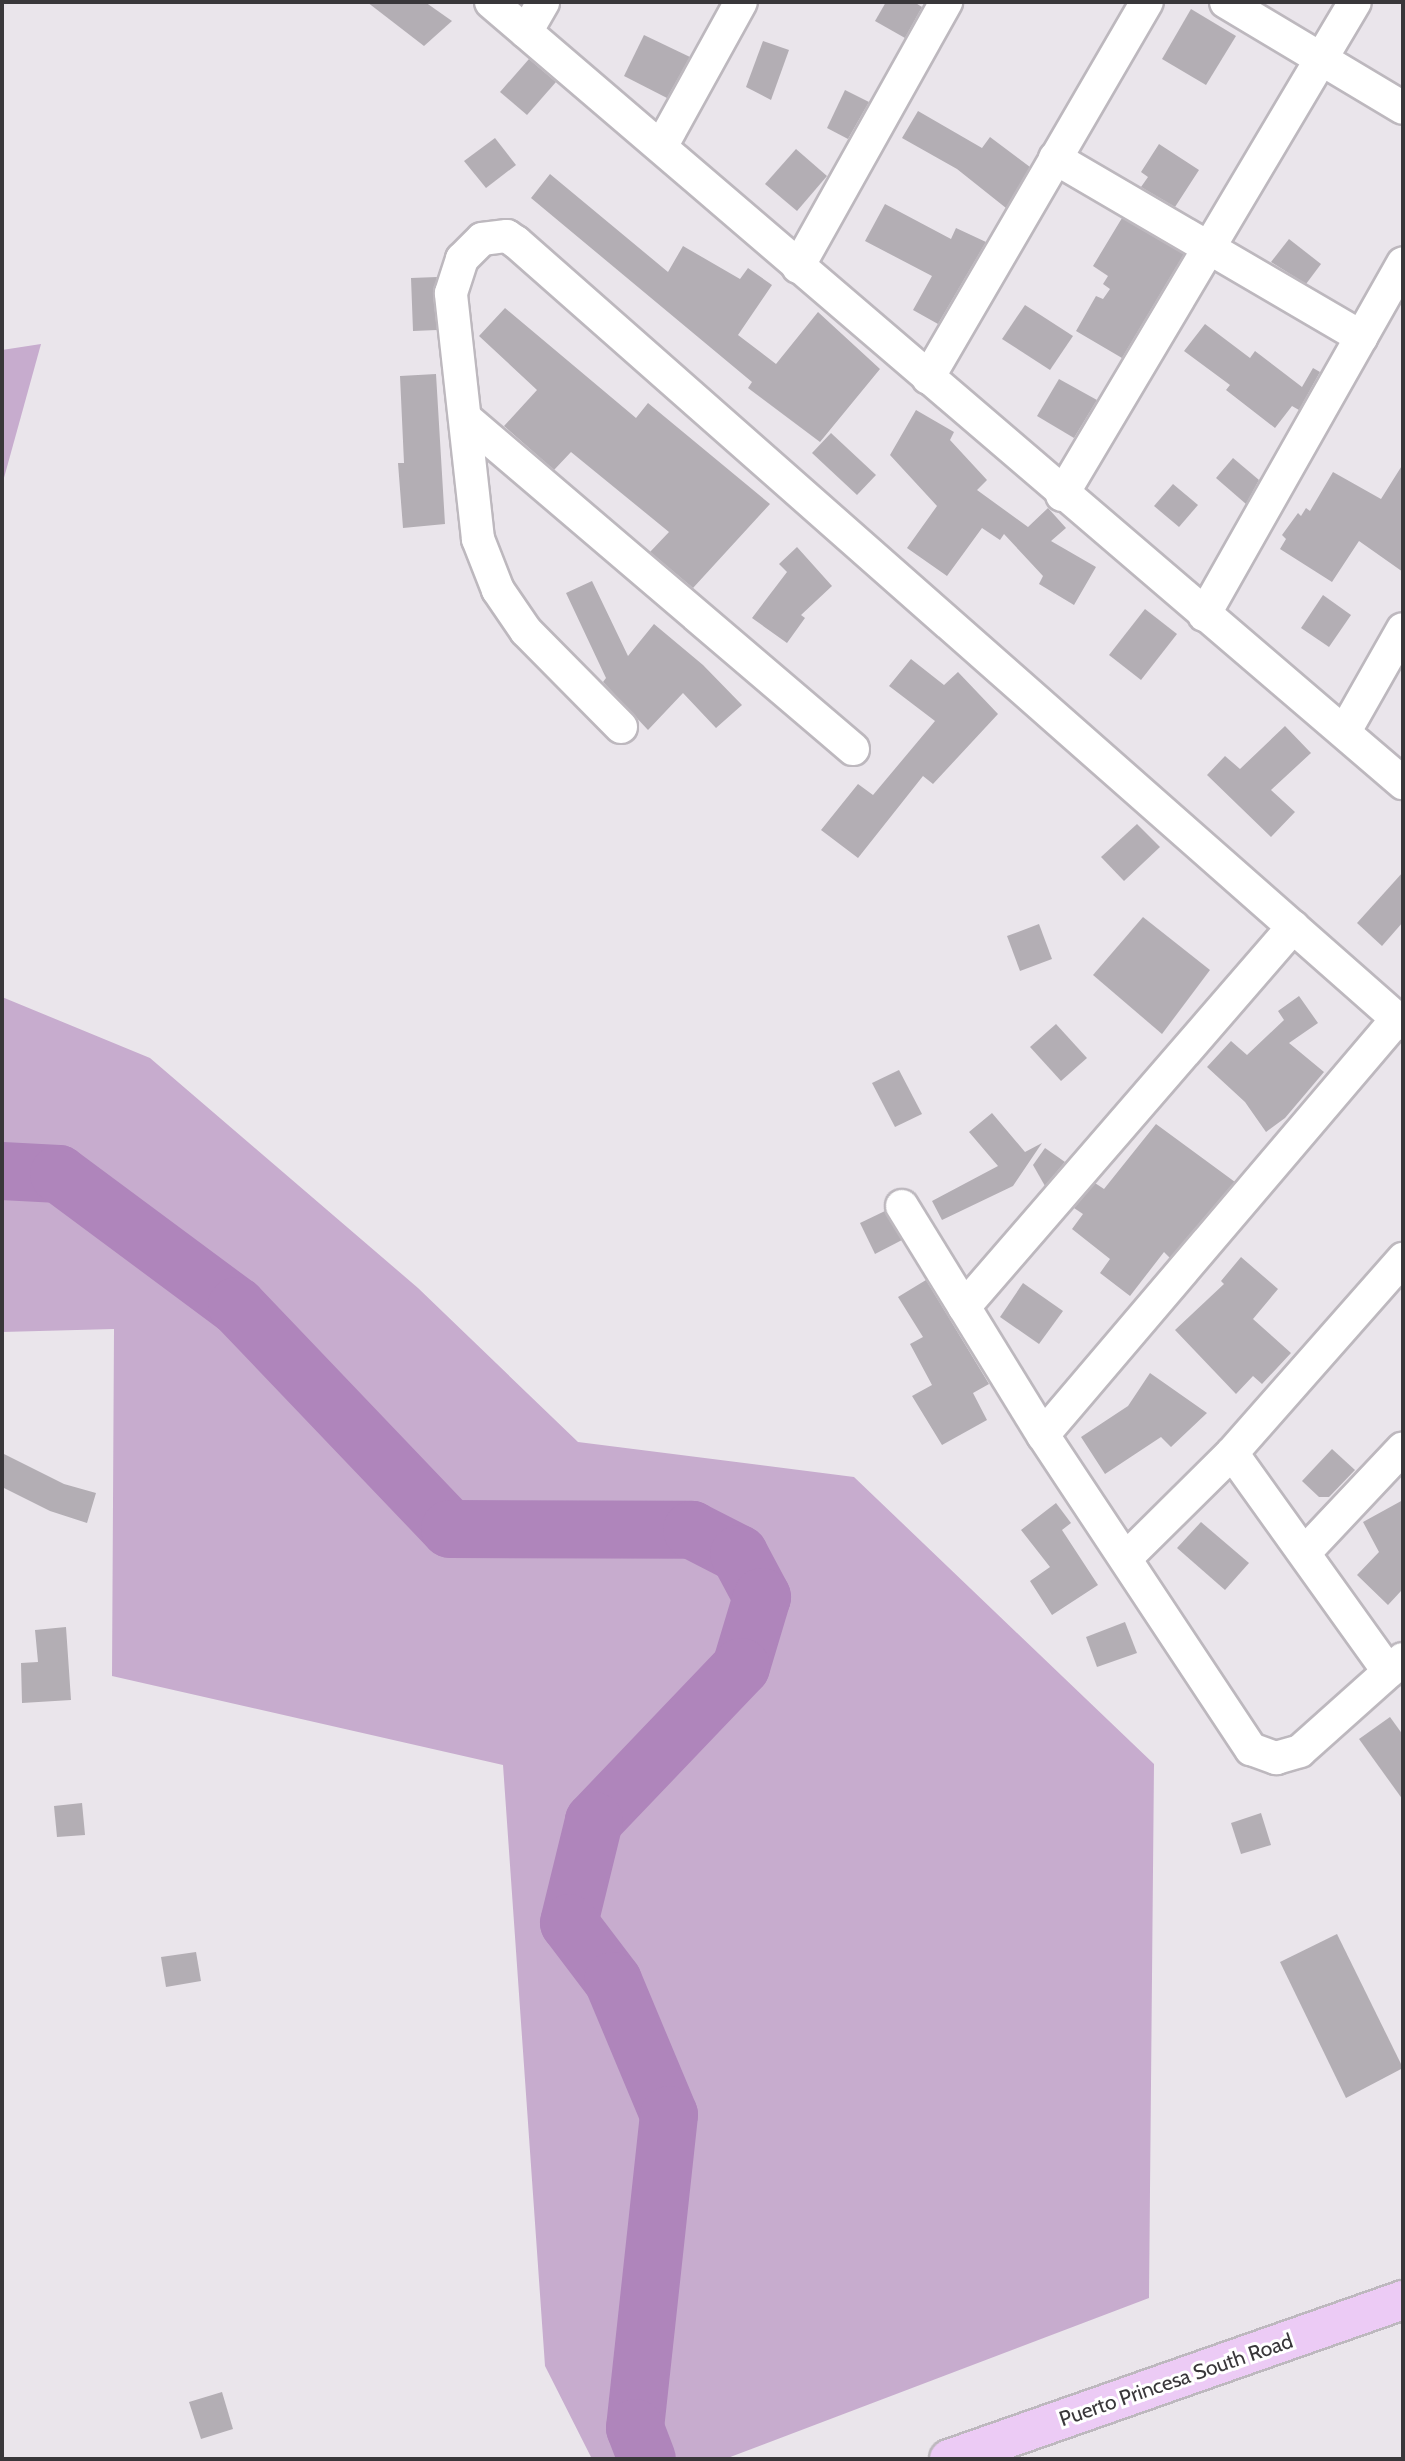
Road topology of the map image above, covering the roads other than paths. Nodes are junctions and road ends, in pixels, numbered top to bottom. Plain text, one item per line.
1 (491, 2) edge
2 (543, 2) edge
3 (741, 2) edge
4 (946, 2) edge
5 (1147, 2) edge
6 (1226, 2) edge
7 (1355, 2) edge
8 (526, 32) junction
9 (1323, 60) junction
10 (1403, 108) edge
11 (662, 145) junction
12 (1055, 158) junction
13 (1211, 246) junction
14 (1403, 263) edge
15 (798, 267) junction
16 (1361, 337) junction
17 (928, 378) junction
18 (465, 418) junction
19 (1062, 495) junction
20 (1204, 615) junction
21 (1403, 629) edge
22 (621, 727) dead end
23 (1345, 731) junction
24 (853, 749) dead end
25 (1403, 783) edge
26 (1293, 927) junction
27 (1400, 1021) edge
28 (902, 1206) dead end
29 (1403, 1259) edge
30 (964, 1307) junction
31 (1043, 1435) junction
32 (1403, 1448) edge
33 (1232, 1453) junction
34 (1306, 1551) junction
35 (1126, 1558) junction
36 (1396, 1665) edge
37 (1403, 2300) edge
38 (949, 2459) edge

1 - 8 street
2 - 8 street
3 - 11 street
4 - 15 street
5 - 12 street
6 - 9 street
7 - 9 street
8 - 11 street
9 - 10 street
9 - 13 street
11 - 15 street
12 - 13 street
12 - 17 street
13 - 16 street
13 - 19 street
14 - 16 street
15 - 17 street
16 - 20 street
17 - 19 street
18 - 22 street
18 - 24 street
18 - 26 street
19 - 20 street
20 - 23 street
21 - 23 street
23 - 25 street
26 - 27 street
26 - 30 street
27 - 31 street
28 - 30 street
29 - 33 street
30 - 31 street
31 - 35 street
32 - 34 street
33 - 34 street
33 - 35 street
34 - 36 street
35 - 36 street
37 - 38 main road, Puerto Princesa South Road

